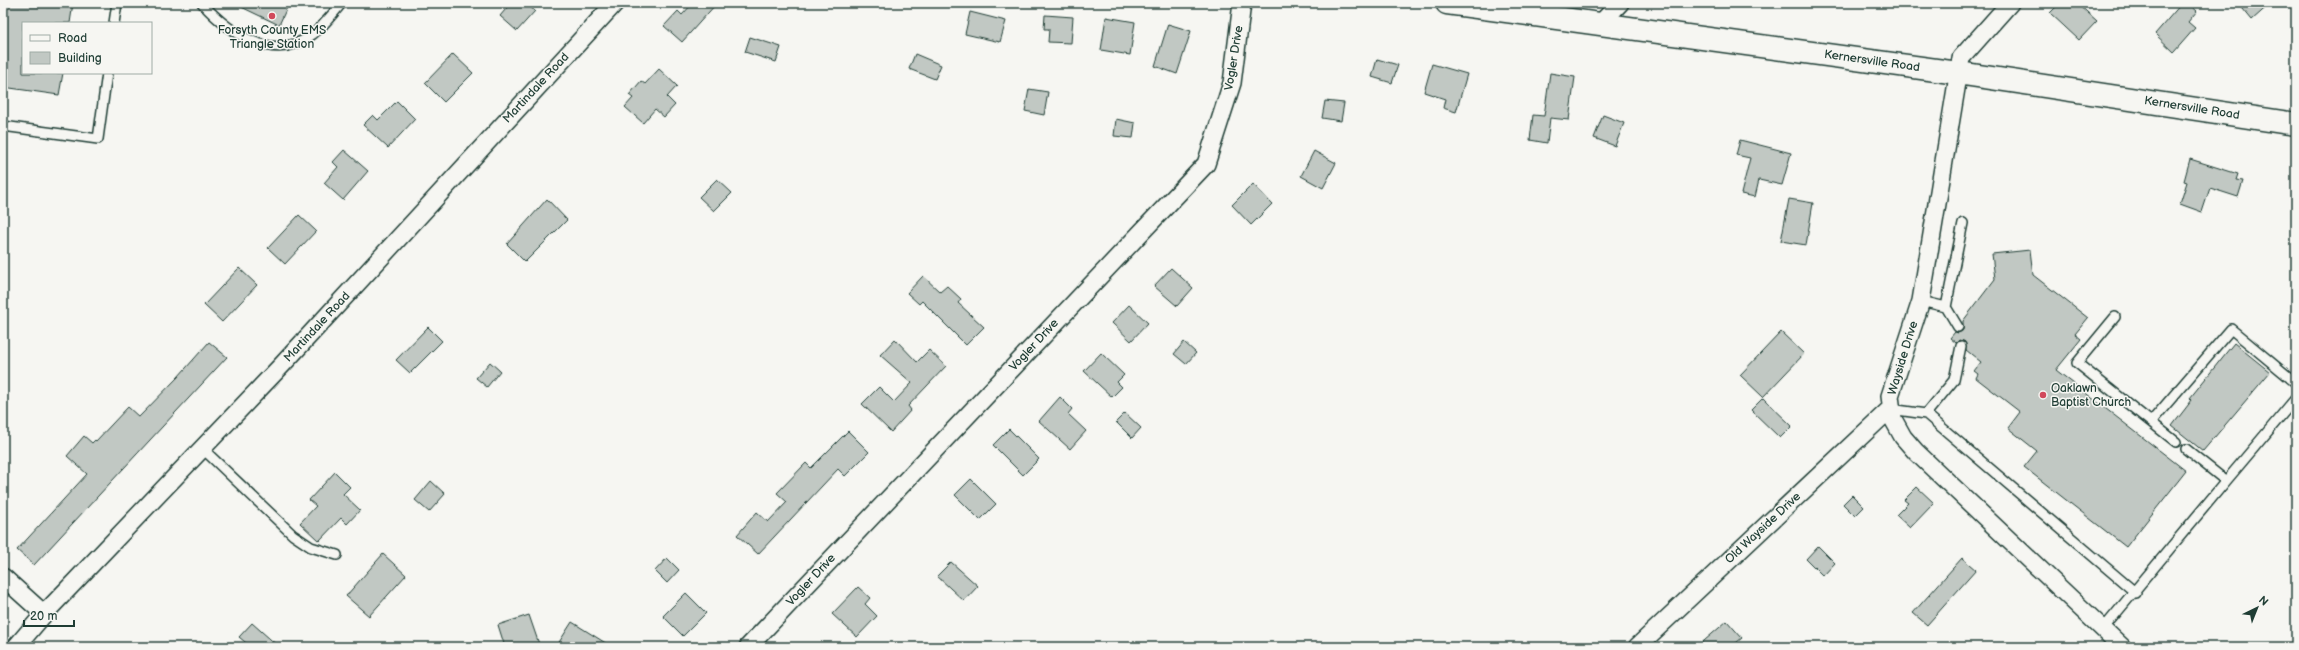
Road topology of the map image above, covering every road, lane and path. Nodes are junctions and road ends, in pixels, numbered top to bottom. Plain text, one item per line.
1 (117, 3) edge
2 (202, 3) edge
3 (342, 3) edge
4 (615, 3) edge
5 (1242, 3) edge
6 (1447, 3) edge
7 (1620, 3) edge
8 (2010, 3) edge
9 (114, 22) edge
10 (1600, 24) junction
11 (1958, 73) junction
12 (107, 74) edge
13 (2296, 124) edge
14 (3, 126) edge
15 (1963, 223) dead end
16 (1921, 301) junction
17 (1946, 307) junction
18 (2115, 317) dead end
19 (1958, 327) dead end
20 (1961, 346) dead end
21 (2296, 383) edge
22 (2296, 398) edge
23 (1890, 409) junction
24 (1926, 414) junction
25 (2151, 422) junction
26 (2176, 442) dead end
27 (202, 448) junction
28 (2186, 449) dead end
29 (2226, 481) junction
30 (337, 556) dead end
31 (3, 577) edge
32 (2136, 593) junction
33 (44, 614) junction
34 (2103, 629) junction
35 (16, 647) edge
36 (748, 647) edge
37 (1637, 647) edge
38 (2122, 647) edge

1 - 9 lane
2 - 3 lane
4 - 27 street, Martindale Road
5 - 36 street, Vogler Drive
6 - 10 main road, Kernersville Road
7 - 10 street
8 - 11 street, Wayside Drive
10 - 11 main road, Kernersville Road
11 - 13 main road, Kernersville Road
11 - 16 street, Wayside Drive
12 - 14 lane
15 - 17 lane
16 - 17 lane
16 - 23 street, Wayside Drive
17 - 19 lane
18 - 25 lane
20 - 24 lane
21 - 25 lane
22 - 29 lane
23 - 24 lane
23 - 34 street, Wayside Drive
23 - 37 street, Old Wayside Drive
24 - 32 lane
25 - 26 lane
27 - 30 lane
27 - 33 street, Martindale Road
28 - 29 lane
29 - 32 lane
31 - 33 street
32 - 34 lane
33 - 35 street, Martindale Road
34 - 38 street, Wayside Drive

